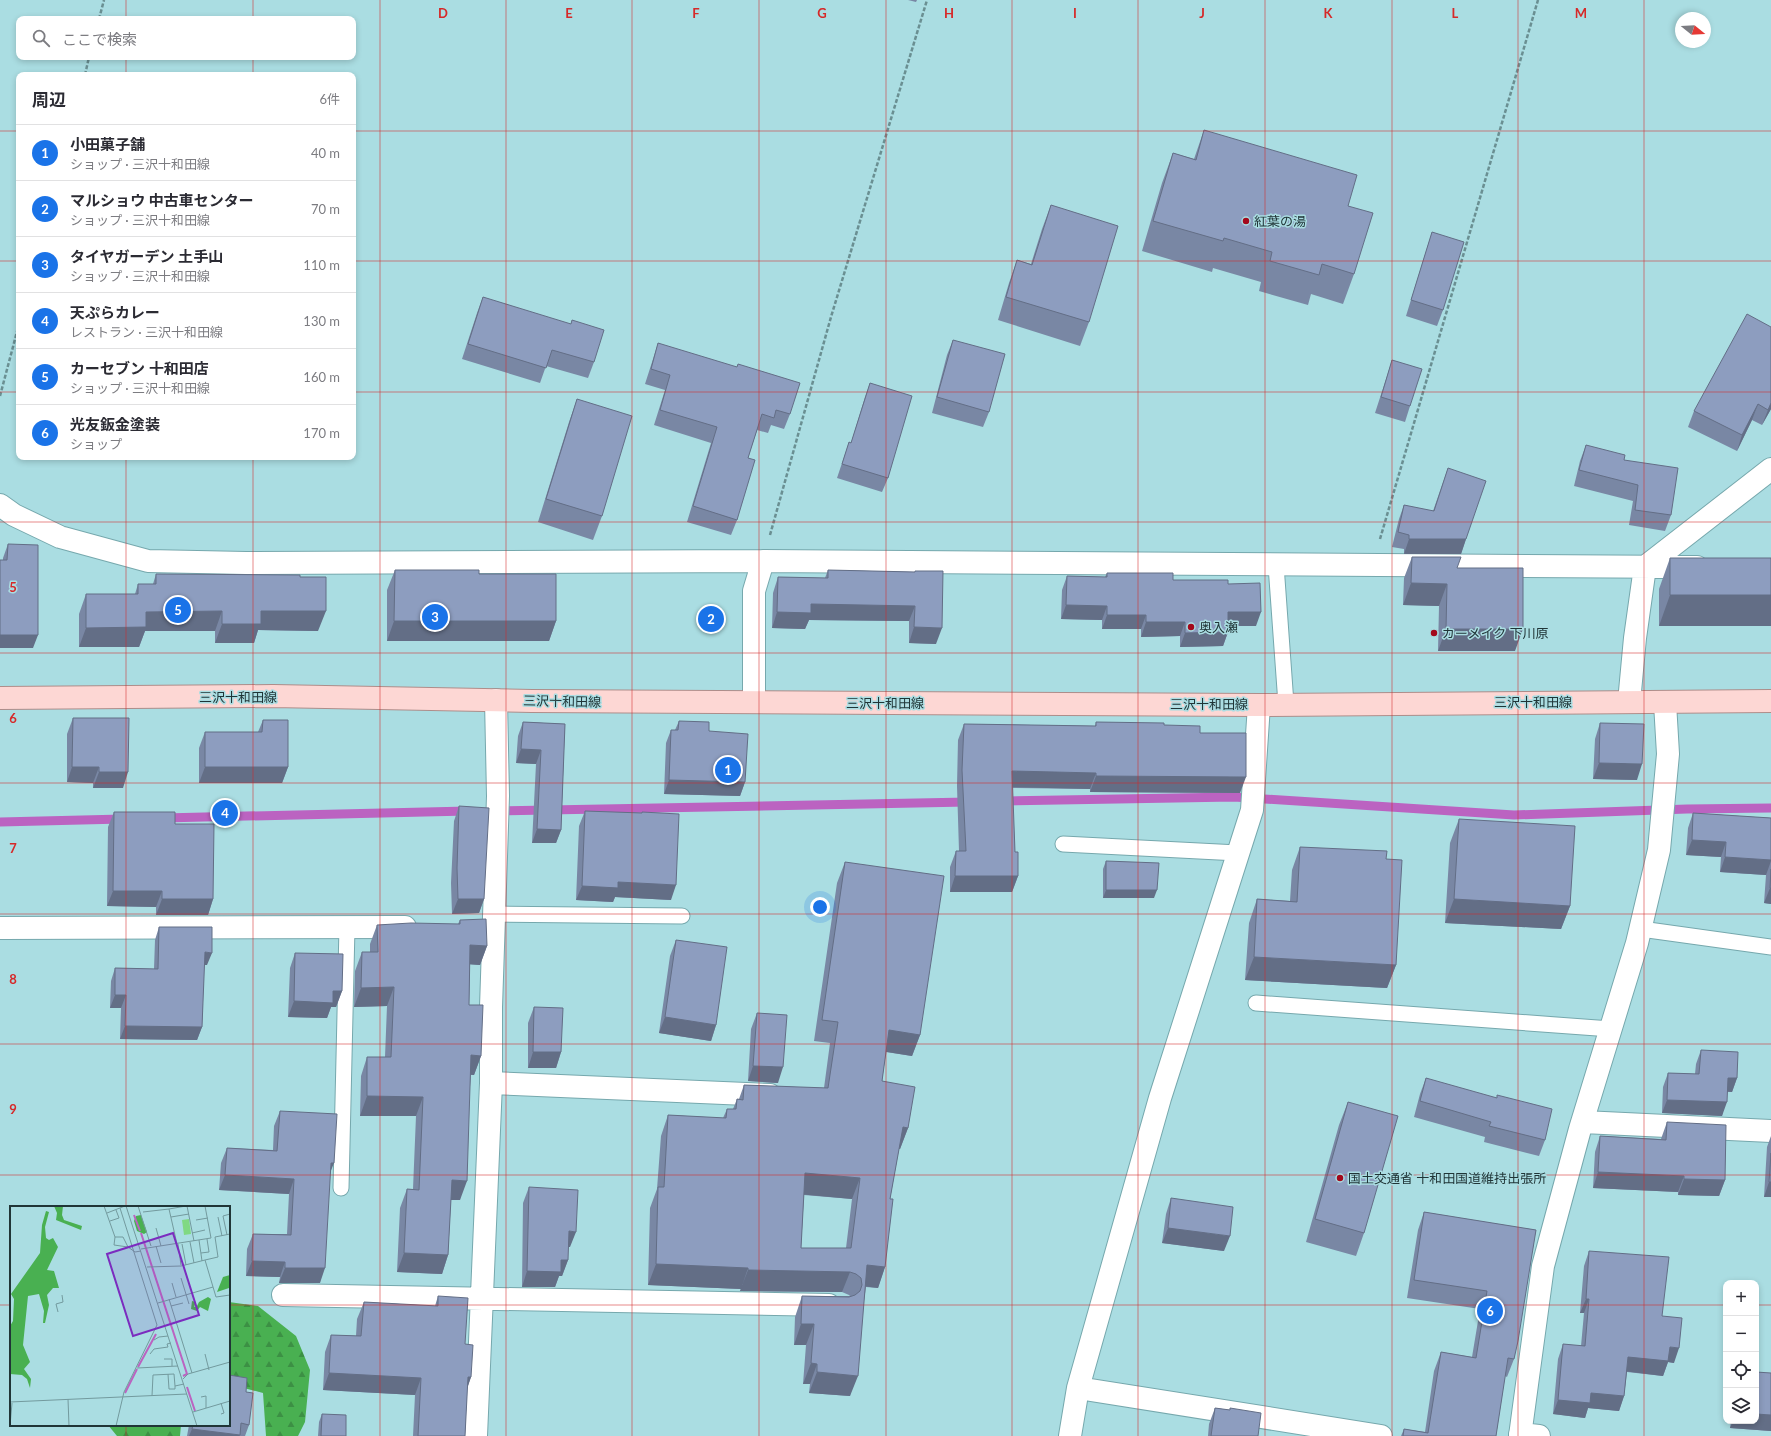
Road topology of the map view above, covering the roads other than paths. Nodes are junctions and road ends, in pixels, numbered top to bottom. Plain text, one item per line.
1 (1771, 469) edge
2 (0, 505) edge
3 (763, 561) junction
4 (1276, 565) junction
5 (1645, 567) junction
6 (1716, 567) edge
7 (0, 698) edge
8 (496, 700) junction
9 (1771, 701) edge
10 (754, 702) junction
11 (1629, 702) junction
12 (1665, 703) junction
13 (1259, 704) junction
14 (1286, 704) junction
15 (1062, 844) dead end
16 (1238, 854) junction
17 (682, 916) dead end
18 (494, 920) junction
19 (471, 926) edge
20 (347, 927) junction
21 (424, 927) edge
22 (0, 928) edge
23 (1641, 929) junction
24 (1771, 947) edge
25 (1256, 1003) dead end
26 (1611, 1029) junction
27 (491, 1083) junction
28 (790, 1096) edge
29 (1583, 1122) junction
30 (1771, 1131) edge
31 (341, 1188) dead end
32 (283, 1295) dead end
33 (482, 1300) junction
34 (842, 1305) edge
35 (1078, 1388) junction
36 (1526, 1435) edge
37 (476, 1436) edge
38 (1070, 1436) edge
39 (1381, 1436) edge

1 - 5 street
2 - 3 street
3 - 4 street
3 - 10 street
4 - 5 street
4 - 14 lane
5 - 6 street
5 - 11 street
7 - 8 main road, 三沢十和田線
8 - 10 main road, 三沢十和田線
8 - 18 street
9 - 12 main road, 三沢十和田線
10 - 13 main road, 三沢十和田線
11 - 12 main road, 三沢十和田線
11 - 14 main road, 三沢十和田線
12 - 23 street
13 - 14 main road, 三沢十和田線
13 - 16 street
15 - 16 lane
16 - 35 street
17 - 18 lane
18 - 19 street
18 - 27 street
20 - 21 street
20 - 22 street
20 - 31 lane
23 - 24 lane
23 - 26 street
25 - 26 lane
26 - 29 street
27 - 28 street
27 - 33 street
29 - 30 street
29 - 36 street
32 - 33 street
33 - 34 street
33 - 37 street
35 - 38 street
35 - 39 street

